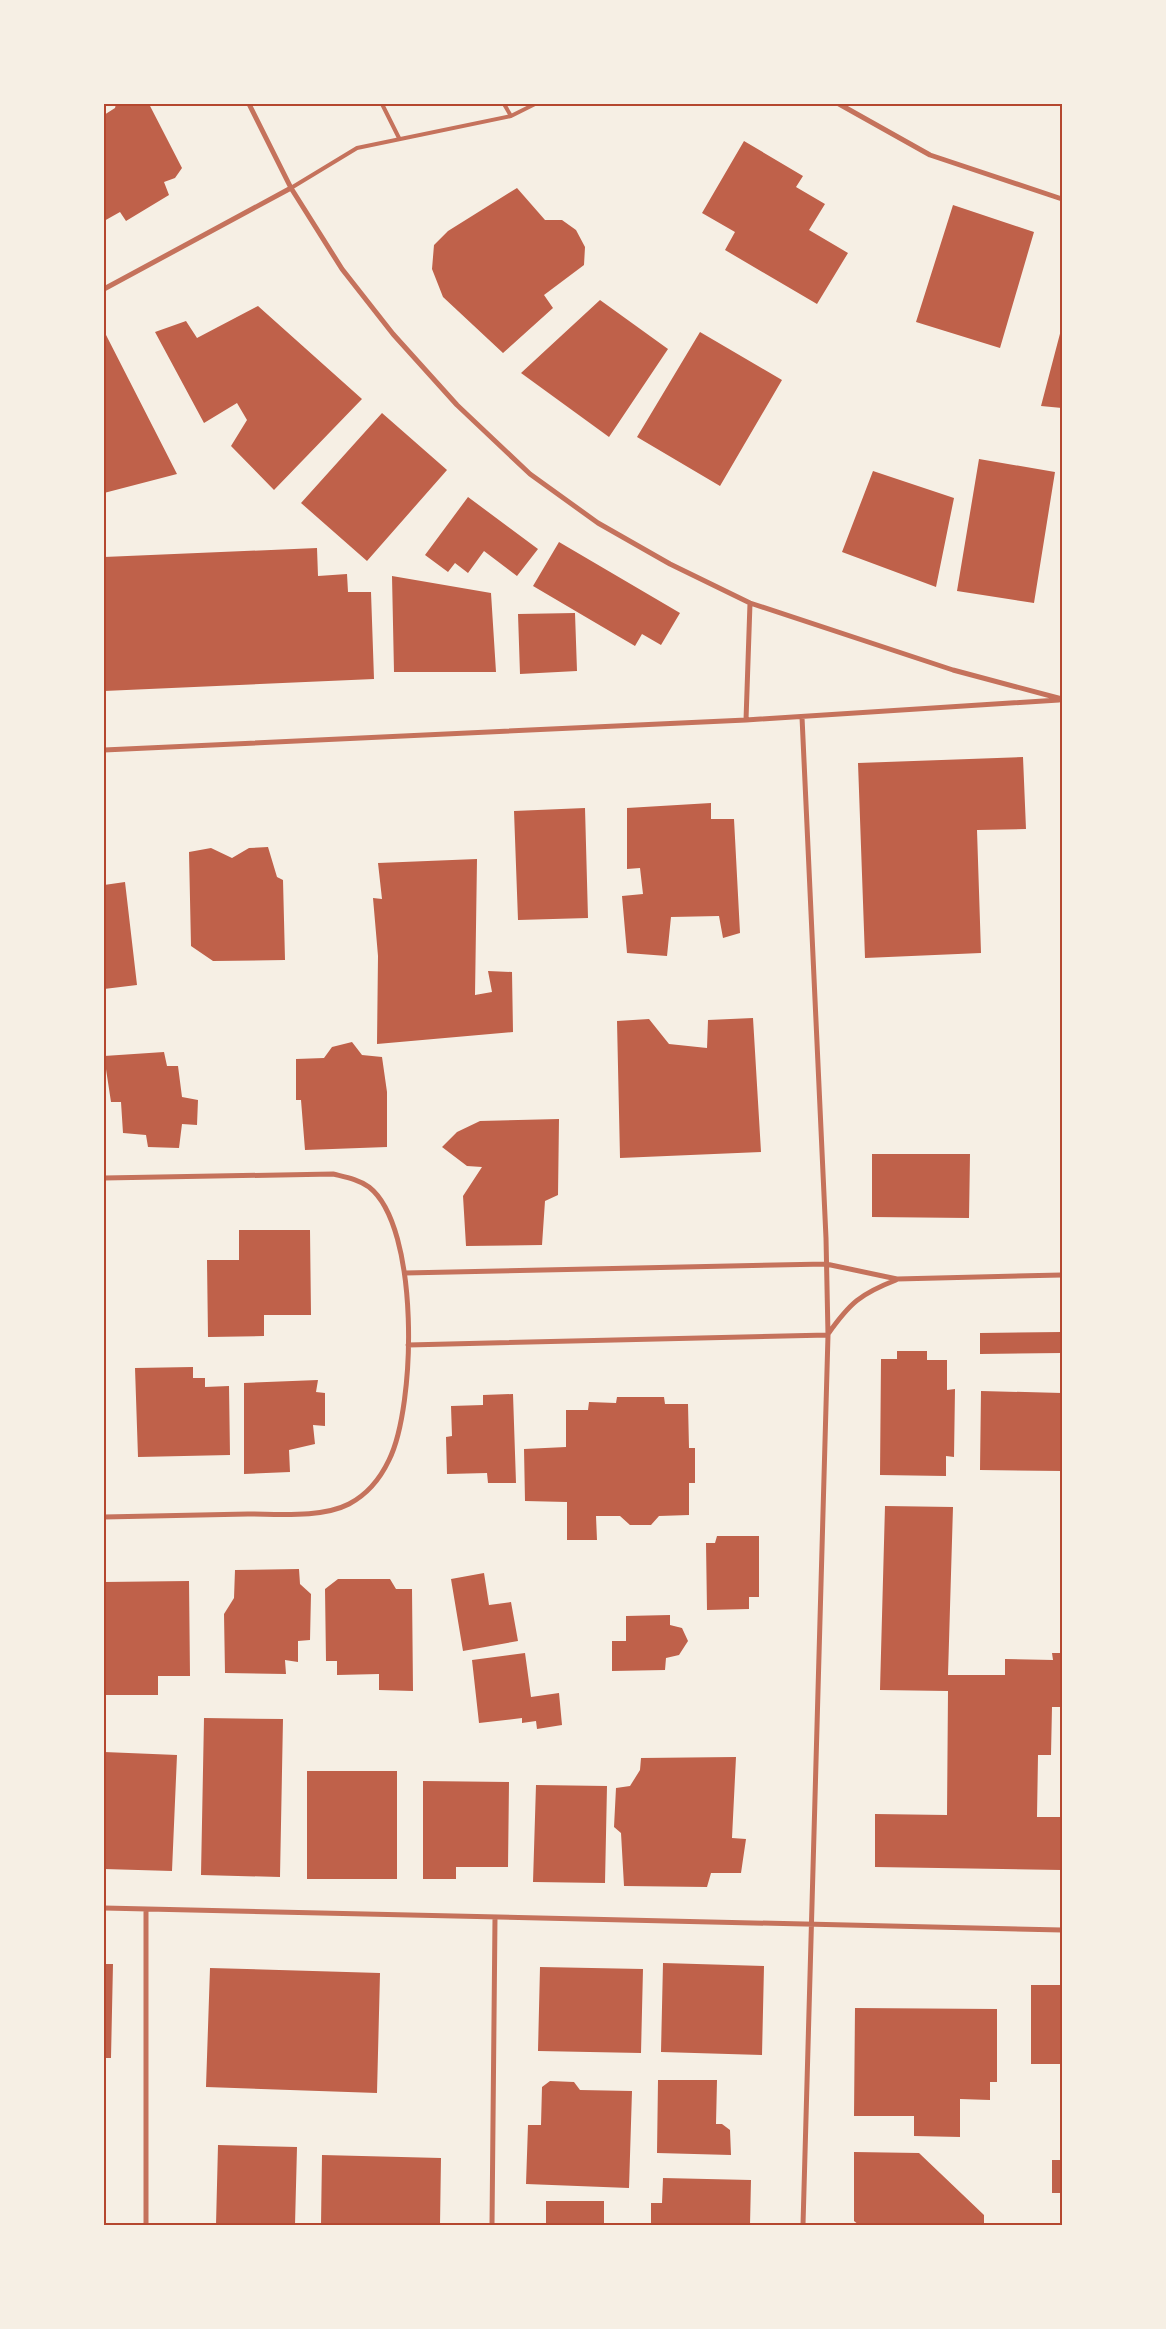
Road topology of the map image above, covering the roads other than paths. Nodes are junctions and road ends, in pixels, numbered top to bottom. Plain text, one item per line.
1 (249, 104) edge
2 (382, 104) edge
3 (504, 104) edge
4 (535, 104) edge
5 (839, 104) edge
6 (511, 116) junction
7 (399, 138) junction
8 (291, 188) junction
9 (1062, 199) edge
10 (104, 289) edge
11 (750, 603) junction
12 (1062, 700) edge
13 (802, 717) junction
14 (746, 720) junction
15 (104, 750) edge
16 (104, 1178) edge
17 (826, 1264) junction
18 (405, 1273) junction
19 (1062, 1275) edge
20 (897, 1279) junction
21 (828, 1335) junction
22 (408, 1345) junction
23 (104, 1517) edge
24 (104, 1908) edge
25 (146, 1909) junction
26 (495, 1918) junction
27 (810, 1923) junction
28 (1062, 1930) edge
29 (146, 2225) edge
30 (492, 2225) edge
31 (803, 2225) edge

1 - 8 street
2 - 7 lane
3 - 6 lane
4 - 6 lane
5 - 9 street
6 - 7 lane
7 - 8 lane
8 - 10 street
8 - 11 street
11 - 12 street
11 - 14 street
12 - 13 street
13 - 14 street
13 - 17 street
14 - 15 street
16 - 18 street
17 - 18 street
17 - 20 street
17 - 21 street
18 - 22 street
19 - 20 street
20 - 21 street
21 - 22 street
21 - 27 street
22 - 23 street
24 - 25 street
25 - 26 street
25 - 29 street
26 - 27 street
26 - 30 street
27 - 28 street
27 - 31 street

